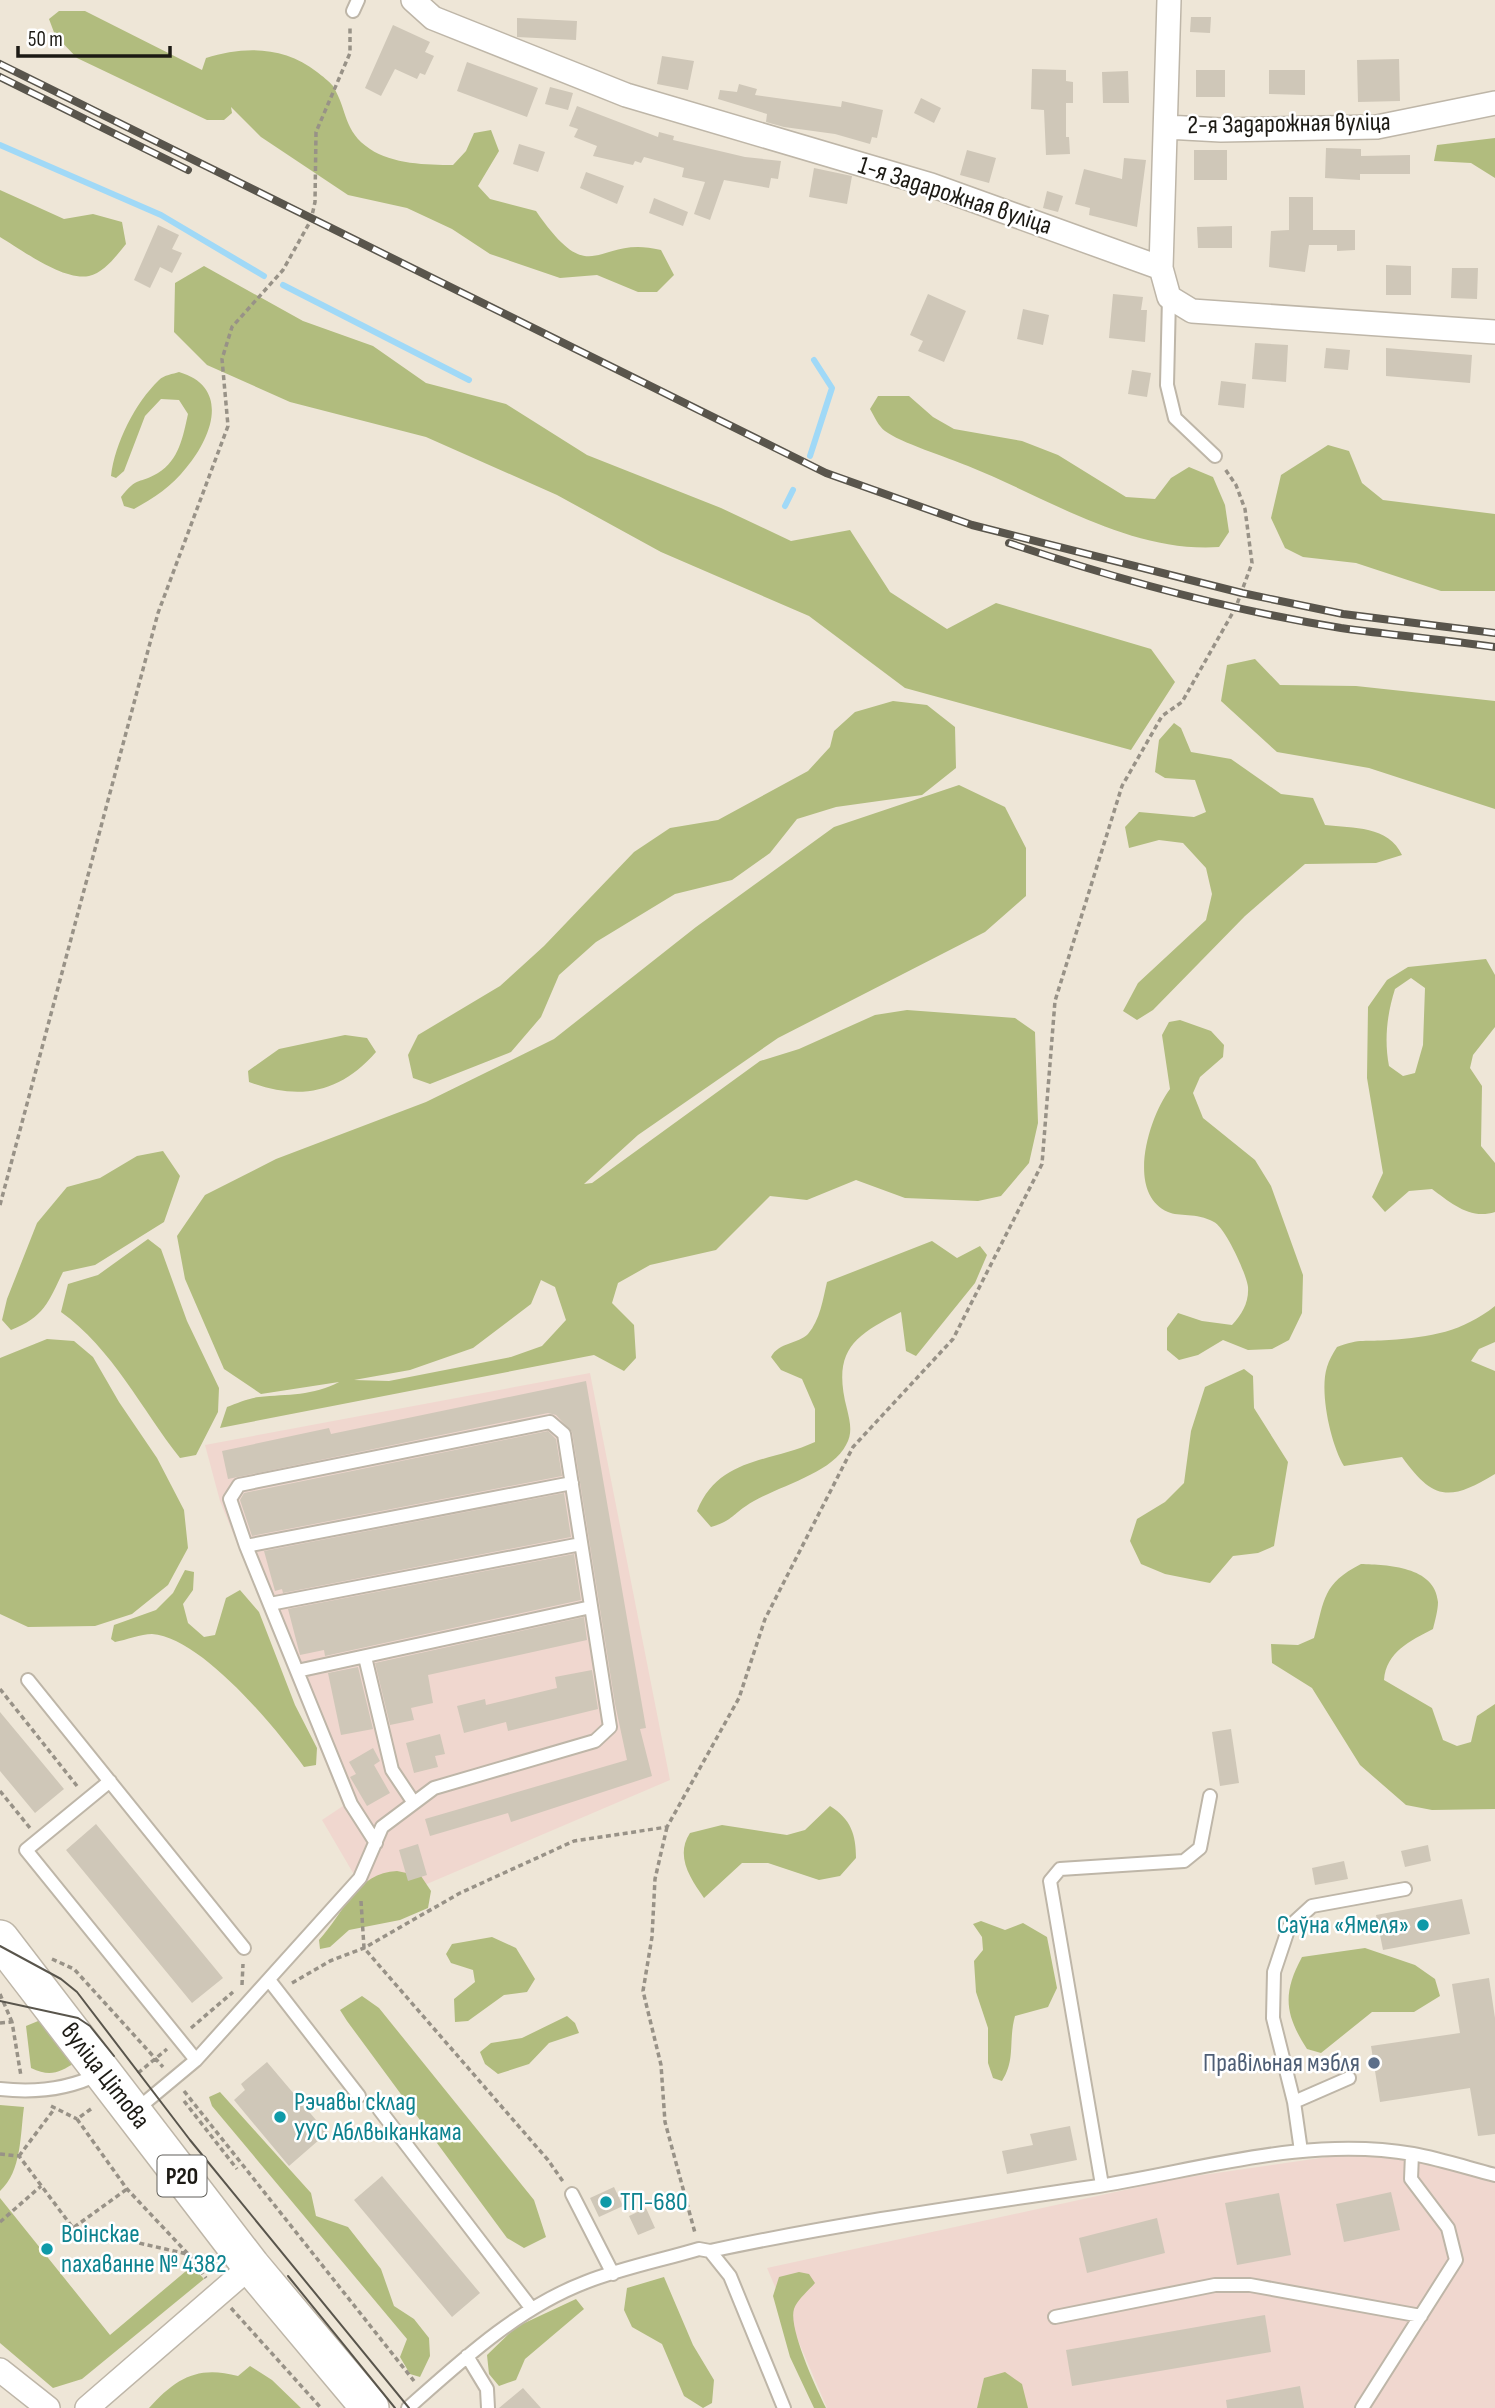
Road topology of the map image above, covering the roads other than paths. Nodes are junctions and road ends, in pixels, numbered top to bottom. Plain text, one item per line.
1 (413, 0) edge
2 (1169, 0) edge
3 (1495, 103) edge
4 (1166, 127) junction
5 (1161, 268) junction
6 (1169, 297) junction
7 (1495, 332) edge
8 (1215, 456) road end
9 (572, 1483) junction
10 (581, 1544) junction
11 (246, 1546) junction
12 (270, 1604) junction
13 (591, 1607) junction
14 (365, 1657) junction
15 (297, 1671) junction
16 (28, 1680) dead end
17 (110, 1781) junction
18 (1210, 1796) dead end
19 (414, 1803) junction
20 (376, 1843) junction
21 (1405, 1889) dead end
22 (0, 1939) edge
23 (244, 1948) road end
24 (269, 1980) junction
25 (196, 2060) junction
26 (1349, 2078) dead end
27 (122, 2088) junction
28 (0, 2089) edge
29 (359, 2096) dead end
30 (1294, 2102) junction
31 (379, 2109) dead end
32 (1301, 2151) junction
33 (1412, 2154) junction
34 (1495, 2175) edge
35 (1102, 2185) junction
36 (572, 2194) road end
37 (704, 2250) junction
38 (251, 2266) junction
39 (613, 2274) junction
40 (532, 2309) junction
41 (1421, 2316) junction
42 (1055, 2317) dead end
43 (467, 2356) junction
44 (0, 2370) edge
45 (48, 2408) edge
46 (87, 2408) edge
47 (370, 2408) edge
48 (408, 2408) edge
49 (488, 2408) edge
50 (783, 2408) edge
51 (1362, 2408) edge

1 - 5 street, 1-я Задарожная вуліца
2 - 4 street
3 - 4 street, 2-я Задарожная вуліца
4 - 5 street
5 - 6 street
6 - 7 street
6 - 8 lane
9 - 10 lane
9 - 11 lane
9 - 11 lane
10 - 12 lane
10 - 13 lane
11 - 12 lane
12 - 15 lane
13 - 14 lane
13 - 19 lane
14 - 15 lane
14 - 19 lane
15 - 20 lane
16 - 17 lane
17 - 23 lane
17 - 25 lane
18 - 35 lane
19 - 20 lane
20 - 24 lane
21 - 30 lane
22 - 27 main road, вуліца Цітова / Р20
24 - 25 lane
24 - 29 lane
25 - 27 lane
26 - 30 lane
27 - 28 lane
27 - 38 main road, вуліца Цітова / Р20
30 - 32 lane
31 - 40 lane
32 - 33 lane
32 - 35 lane
33 - 34 lane
33 - 41 lane
35 - 37 lane
36 - 39 lane
37 - 39 lane
37 - 50 lane
38 - 46 street
38 - 47 main road, вуліца Цітова / Р20
39 - 40 lane
40 - 43 lane
41 - 42 lane
41 - 51 lane
43 - 48 lane
43 - 49 lane
44 - 45 street

